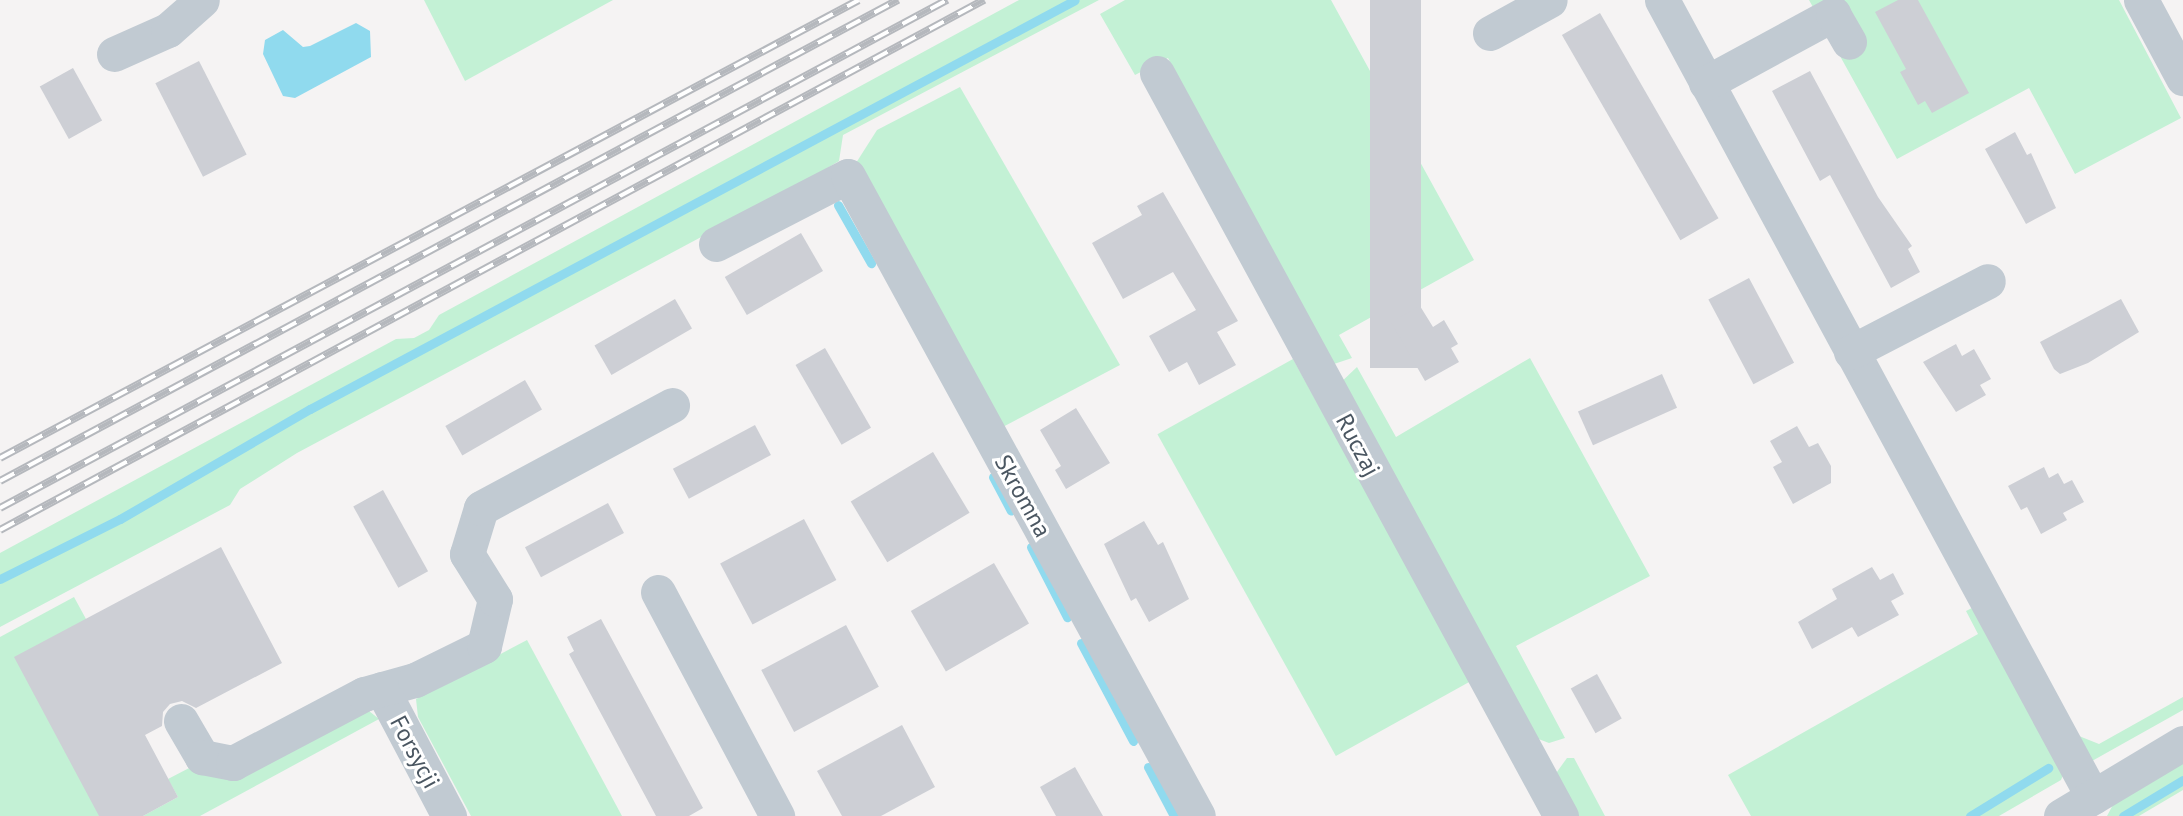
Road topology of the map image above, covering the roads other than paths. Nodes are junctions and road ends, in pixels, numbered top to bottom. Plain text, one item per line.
1 (202, 0) edge
2 (1550, 0) edge
3 (1662, 0) edge
4 (2141, 0) edge
5 (1490, 33) dead end
6 (1849, 42) dead end
7 (114, 54) dead end
8 (1157, 73) dead end
9 (2183, 78) edge
10 (1706, 83) junction
11 (716, 244) dead end
12 (1988, 281) dead end
13 (1851, 352) junction
14 (672, 405) dead end
15 (658, 592) dead end
16 (382, 689) junction
17 (181, 721) dead end
18 (2183, 743) edge
19 (2080, 808) edge
20 (449, 816) edge
21 (777, 816) edge
22 (1198, 816) edge
23 (1561, 816) edge

1 - 7 street
2 - 5 street
3 - 10 street
4 - 9 street
6 - 10 street
8 - 23 street, Ruczaj
10 - 13 street
11 - 22 street, Skromna
12 - 13 street
13 - 19 street
14 - 16 street
15 - 21 street
16 - 17 street
16 - 20 street, Forsycji
18 - 19 street

